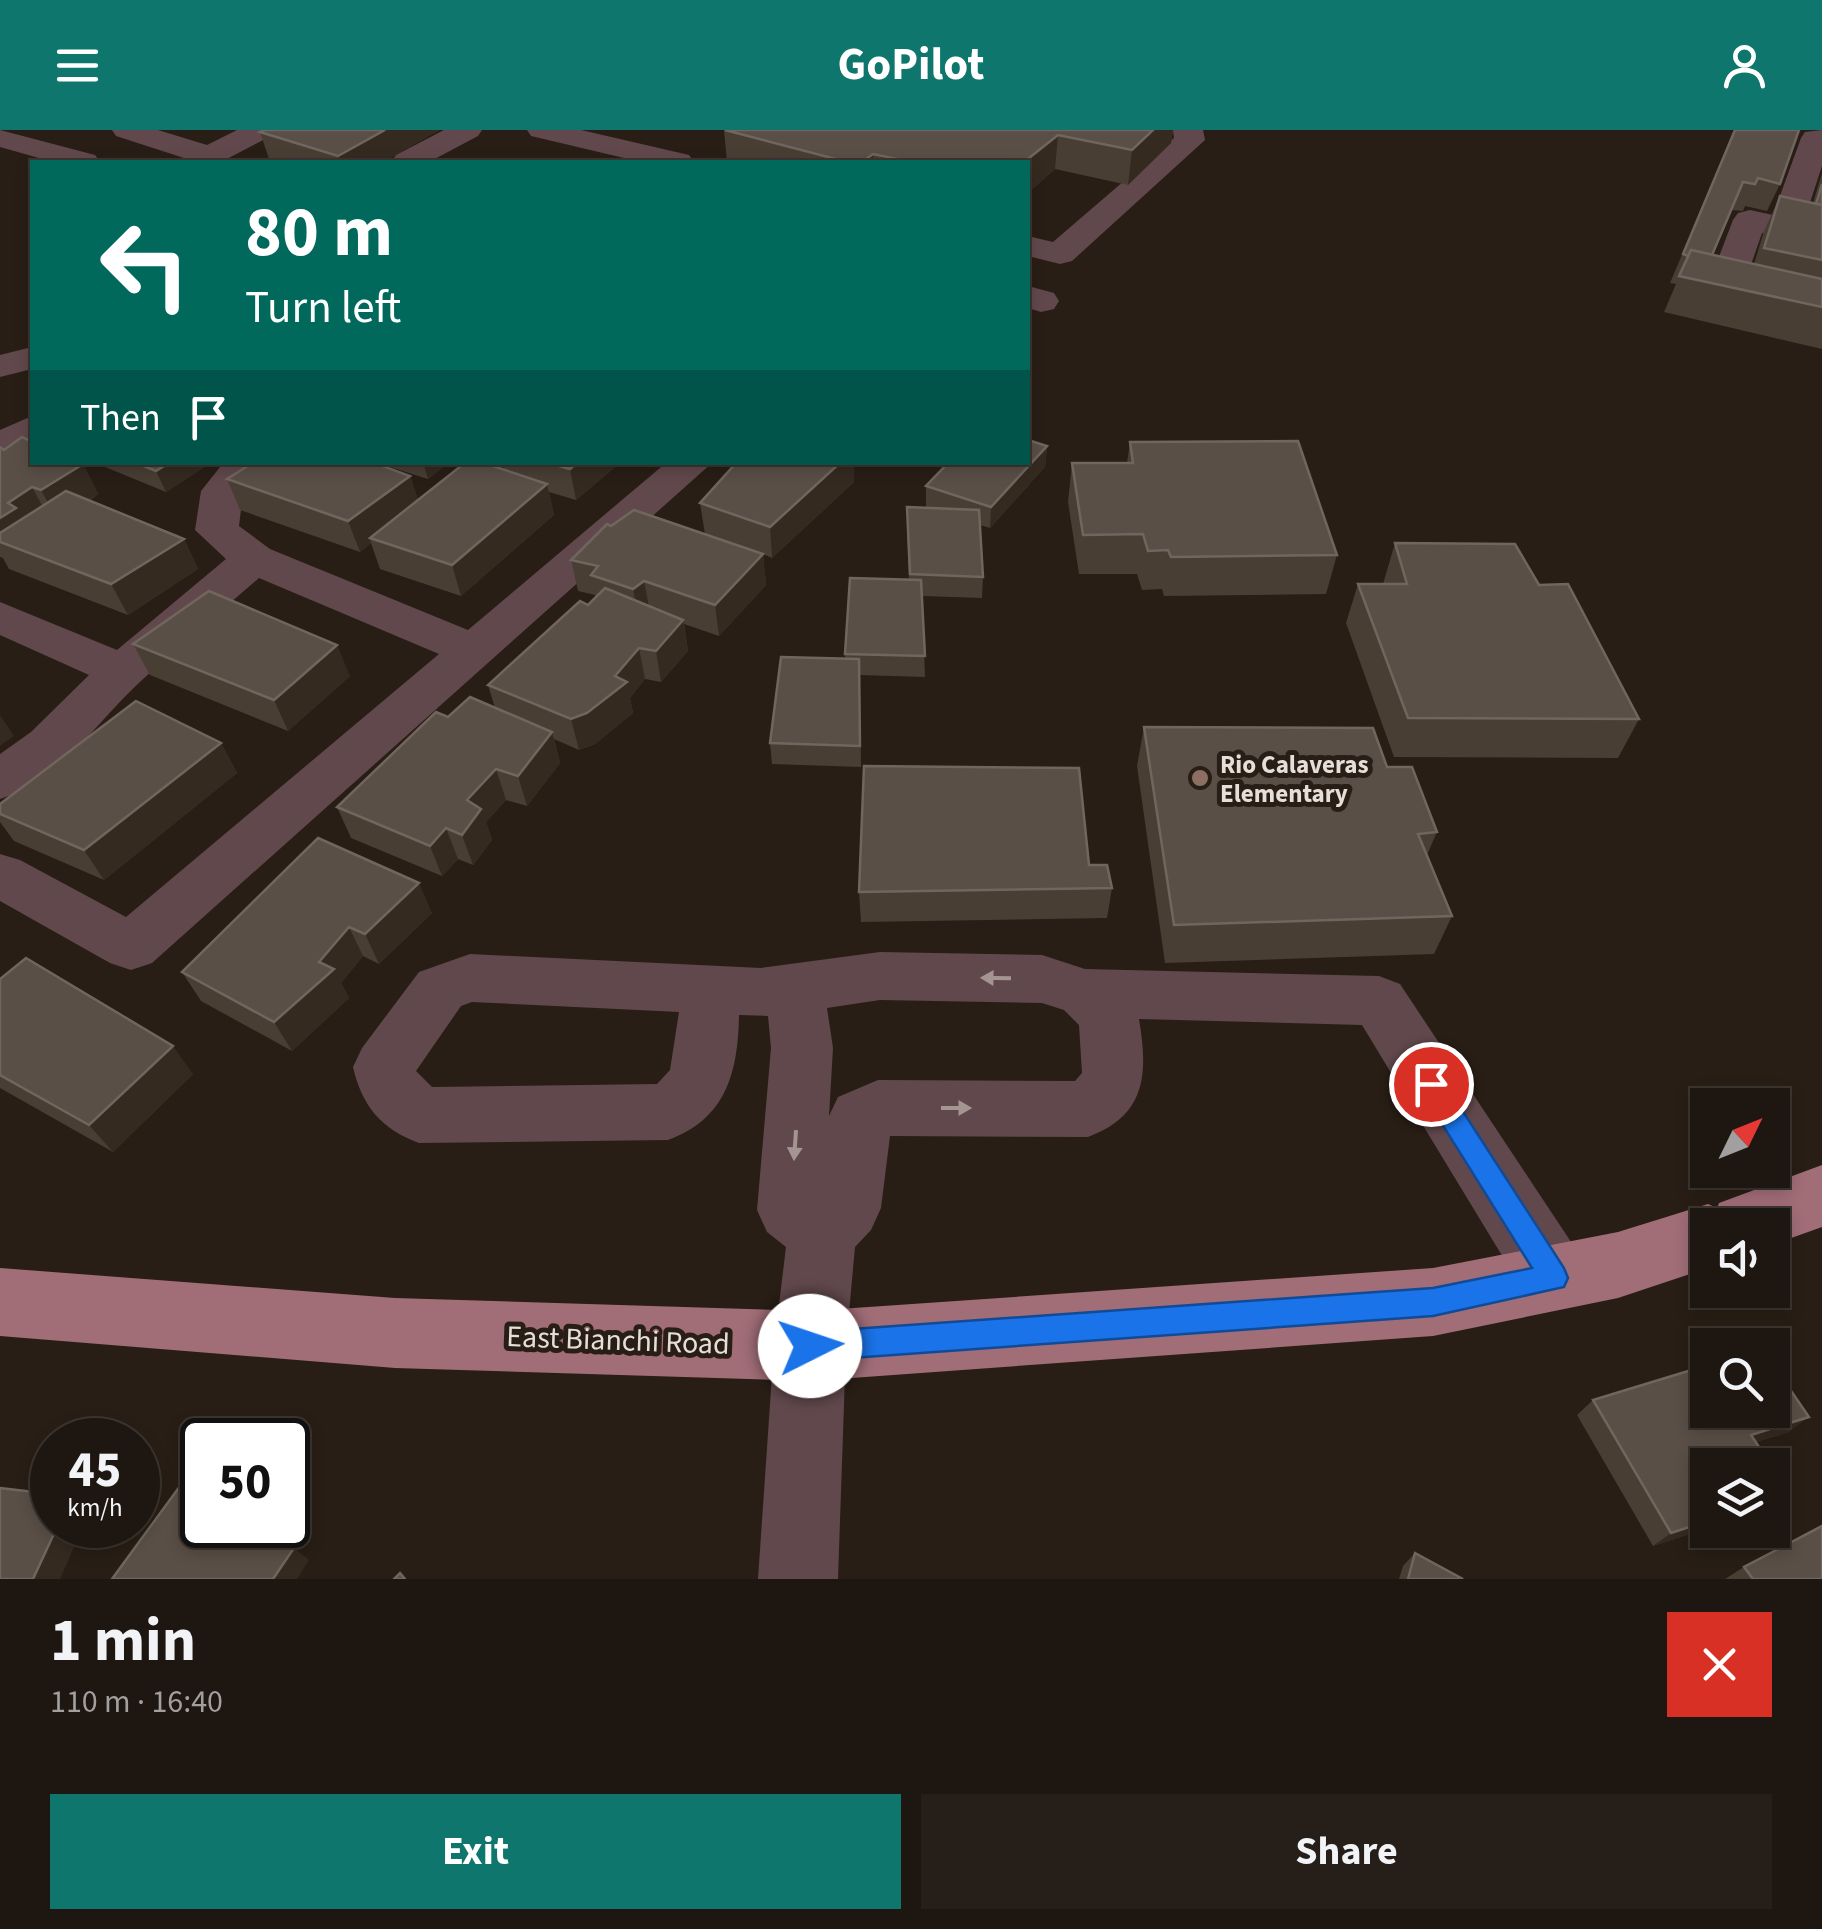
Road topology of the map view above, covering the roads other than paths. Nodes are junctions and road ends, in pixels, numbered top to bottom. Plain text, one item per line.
1 (127, 130) edge
2 (260, 130) edge
3 (468, 130) edge
4 (542, 130) edge
5 (1188, 130) edge
6 (19, 136) edge
7 (1822, 139) edge
8 (204, 159) edge
9 (79, 160) edge
10 (411, 160) edge
11 (670, 160) edge
12 (1784, 228) junction
13 (1822, 235) edge
14 (1030, 246) edge
15 (1822, 310) edge
16 (30, 358) edge
17 (0, 366) edge
18 (30, 429) edge
19 (0, 446) edge
20 (244, 465) edge
21 (689, 465) edge
22 (254, 560) junction
23 (0, 617) edge
24 (475, 650) junction
25 (122, 671) junction
26 (0, 780) edge
27 (0, 875) edge
28 (710, 990) junction
29 (1084, 993) junction
30 (798, 1018) junction
31 (1822, 1196) edge
32 (1789, 1208) edge
33 (822, 1234) junction
34 (1690, 1242) edge
35 (1554, 1278) junction
36 (0, 1302) edge
37 (810, 1346) junction
38 (798, 1579) edge

1 - 8 street
2 - 8 street
3 - 10 street
4 - 11 street
5 - 14 street
6 - 9 street
7 - 12 street
12 - 13 street
12 - 15 street
16 - 17 street
18 - 19 street
20 - 22 street
21 - 24 street
22 - 24 street
22 - 25 street
23 - 25 street
24 - 27 street
25 - 26 street
28 - 28 street
28 - 30 street
29 -> 30 street
33 -> 29 street
29 - 35 street
30 -> 33 street
31 - 32 main road
33 - 37 street
34 - 35 main road, East Bianchi Road
35 - 37 main road, East Bianchi Road
36 - 37 main road, East Bianchi Road
37 - 38 street

